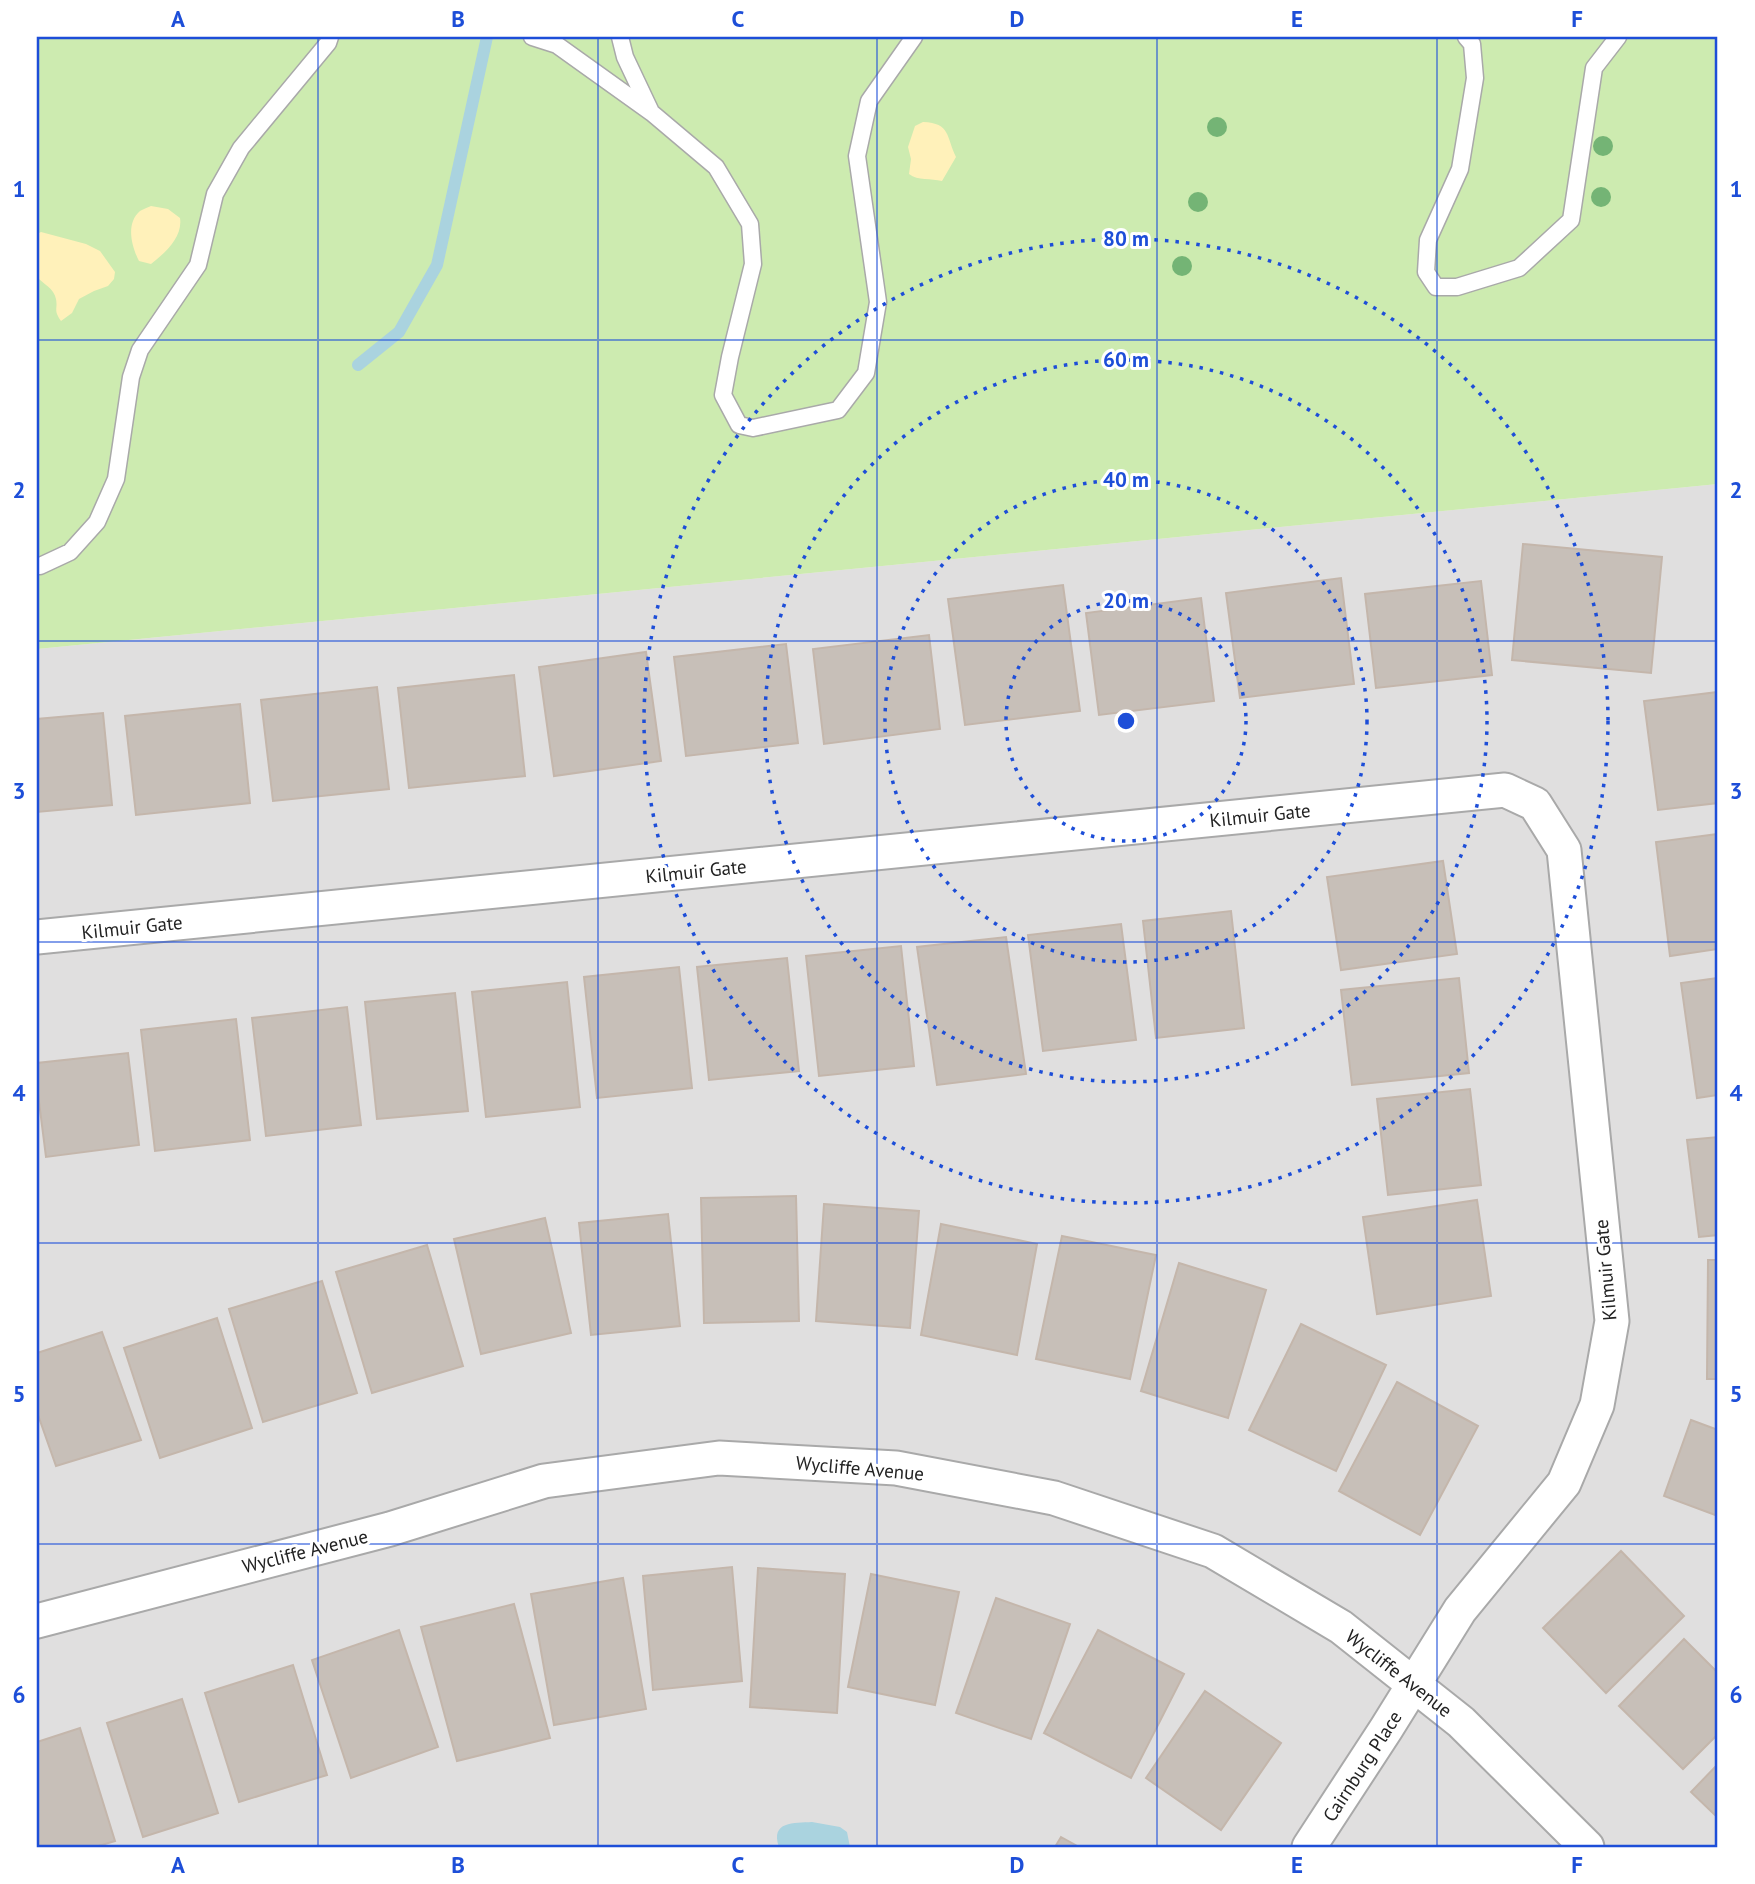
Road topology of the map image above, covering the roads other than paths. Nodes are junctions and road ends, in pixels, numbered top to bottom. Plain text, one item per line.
1 (532, 37) edge
2 (620, 37) edge
3 (915, 37) edge
4 (1466, 37) edge
5 (1618, 37) edge
6 (333, 39) edge
7 (652, 113) junction
8 (37, 566) edge
9 (37, 937) edge
10 (37, 1621) edge
11 (1414, 1685) junction
12 (1309, 1847) edge
13 (1587, 1847) edge

1 - 7 lane
2 - 7 lane
3 - 7 lane
4 - 5 lane
6 - 8 lane
9 - 11 street, Kilmuir Gate
10 - 11 street, Wycliffe Avenue
11 - 12 street, Cairnburg Place
11 - 13 street, Wycliffe Avenue

